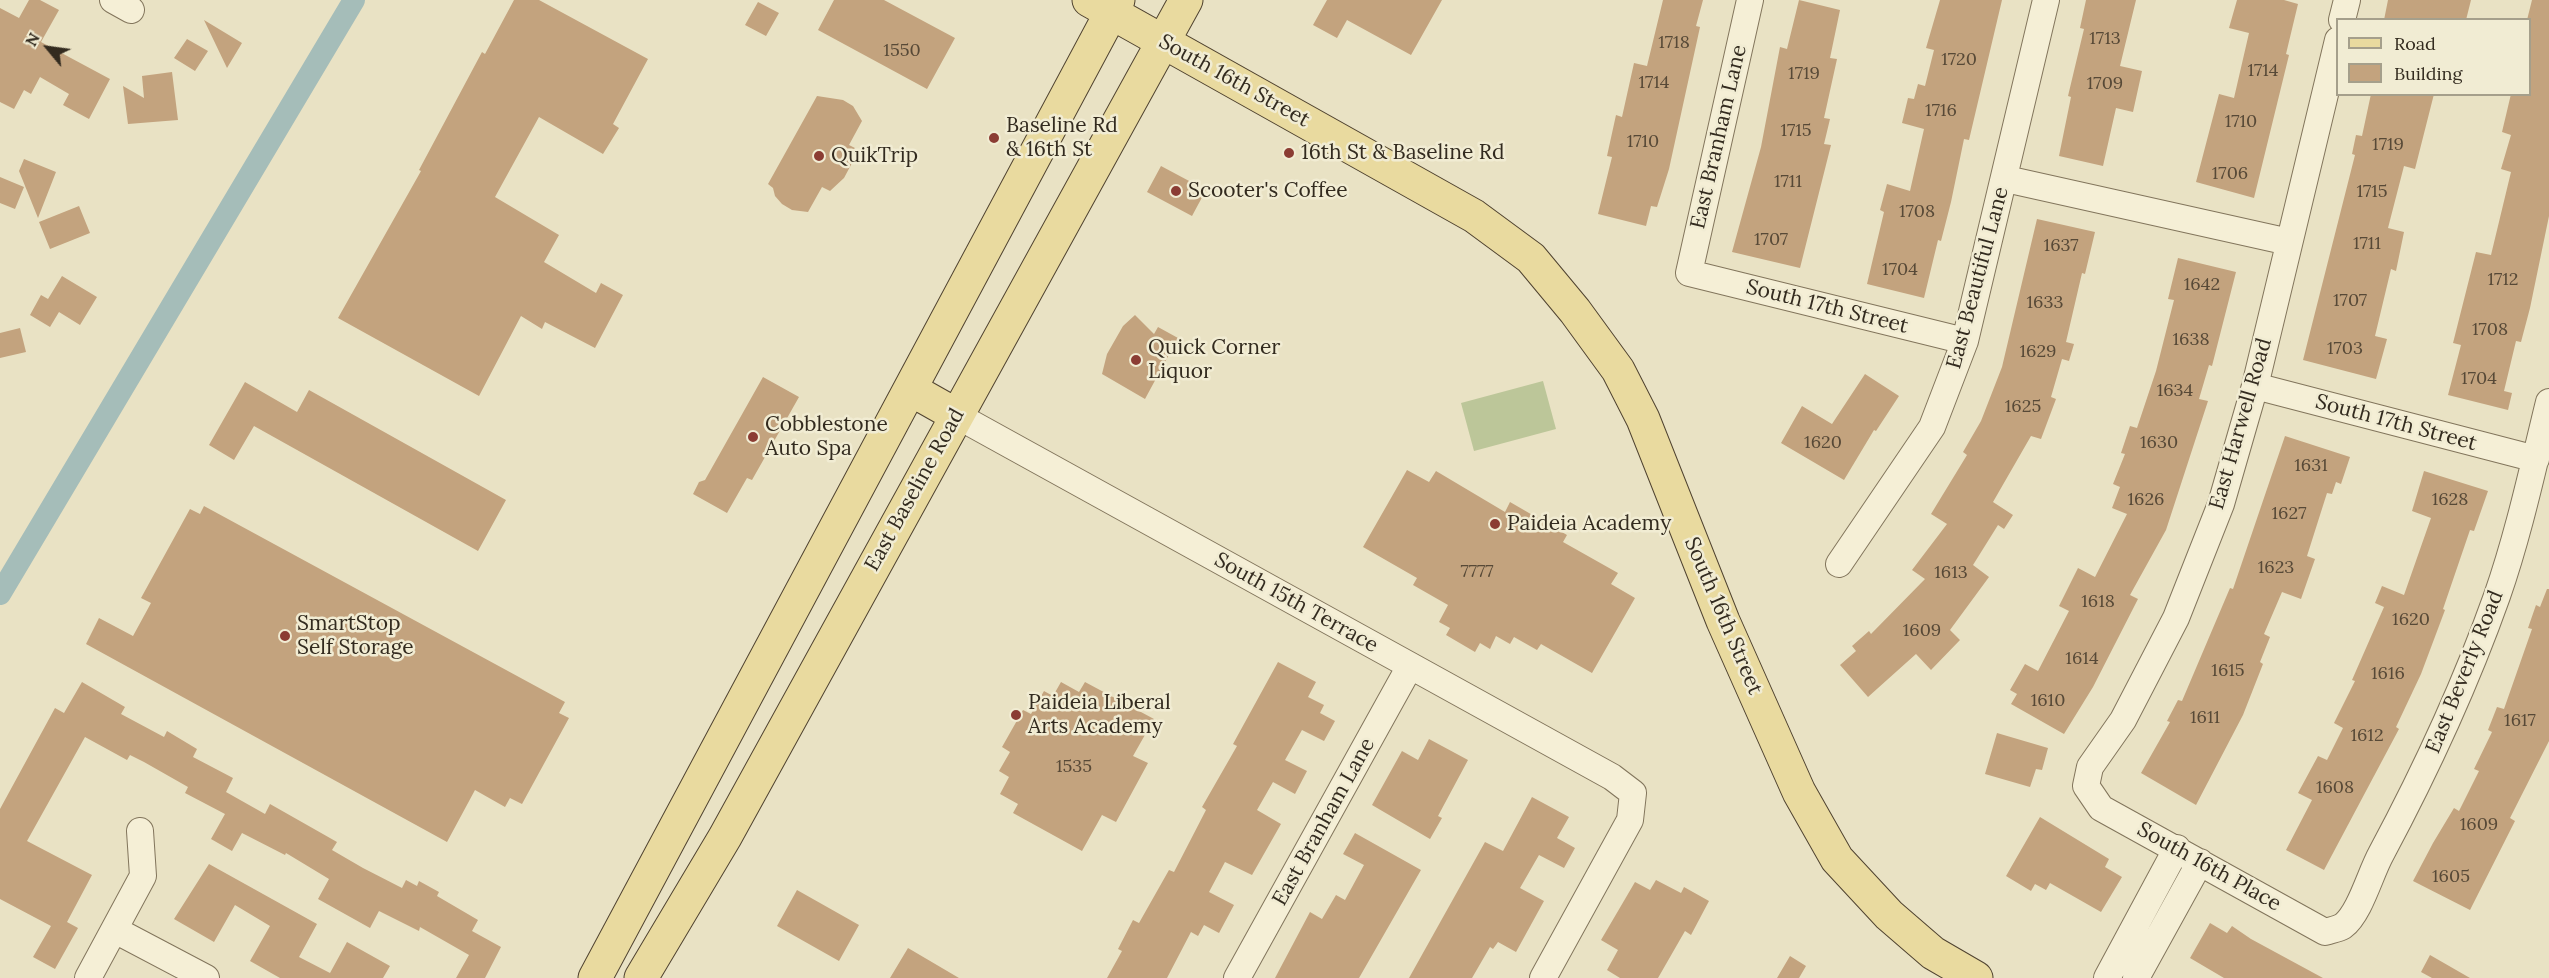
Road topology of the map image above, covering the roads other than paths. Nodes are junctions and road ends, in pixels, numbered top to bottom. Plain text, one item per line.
1 (1186, 0) edge
2 (1750, 0) edge
3 (2046, 0) edge
4 (2347, 0) edge
5 (1106, 4) edge
6 (2342, 18) edge
7 (1163, 41) junction
8 (2336, 44) edge
9 (2006, 179) junction
10 (2289, 242) junction
11 (1689, 273) joint
12 (1965, 341) junction
13 (2255, 386) junction
14 (910, 389) junction
15 (2549, 402) edge
16 (956, 415) junction
17 (2536, 459) junction
18 (1839, 564) dead end
19 (1410, 666) junction
20 (2086, 786) joint
21 (140, 831) dead end
22 (2177, 848) junction
23 (2200, 862) junction
24 (2342, 927) joint
25 (115, 930) junction
26 (88, 978) edge
27 (206, 978) edge
28 (596, 978) edge
29 (641, 978) edge
30 (1237, 978) edge
31 (1543, 978) edge
32 (1976, 978) edge
33 (2107, 978) edge
34 (2136, 978) edge

1 - 7 main road, East Baseline Road
2 - 11 street, East Branham Lane
3 - 9 street, East Beautiful Lane
4 - 6 street
5 - 7 main road, South 16th Street
5 - 14 main road
7 - 16 main road, East Baseline Road
7 - 32 main road, South 16th Street
8 - 10 street, East Harwell Road
9 - 10 street
9 - 12 street, East Beautiful Lane
10 - 13 street, East Harwell Road
11 - 12 street, South 17th Street
12 - 18 street, East Beautiful Lane
13 - 17 street, South 17th Street
13 - 20 street, East Harwell Road
14 - 16 main road
14 - 28 main road
15 - 17 street, East Beverly Road
16 - 19 street, South 15th Terrace
16 - 29 main road, East Baseline Road
17 - 24 street, East Beverly Road
19 - 30 street, East Branham Lane
19 - 31 street, South 15th Terrace
20 - 22 street, South 16th Place
21 - 25 street
22 - 23 street, South 16th Place
22 - 33 street
23 - 24 street, South 16th Place
23 - 34 street
25 - 26 street
25 - 27 street

